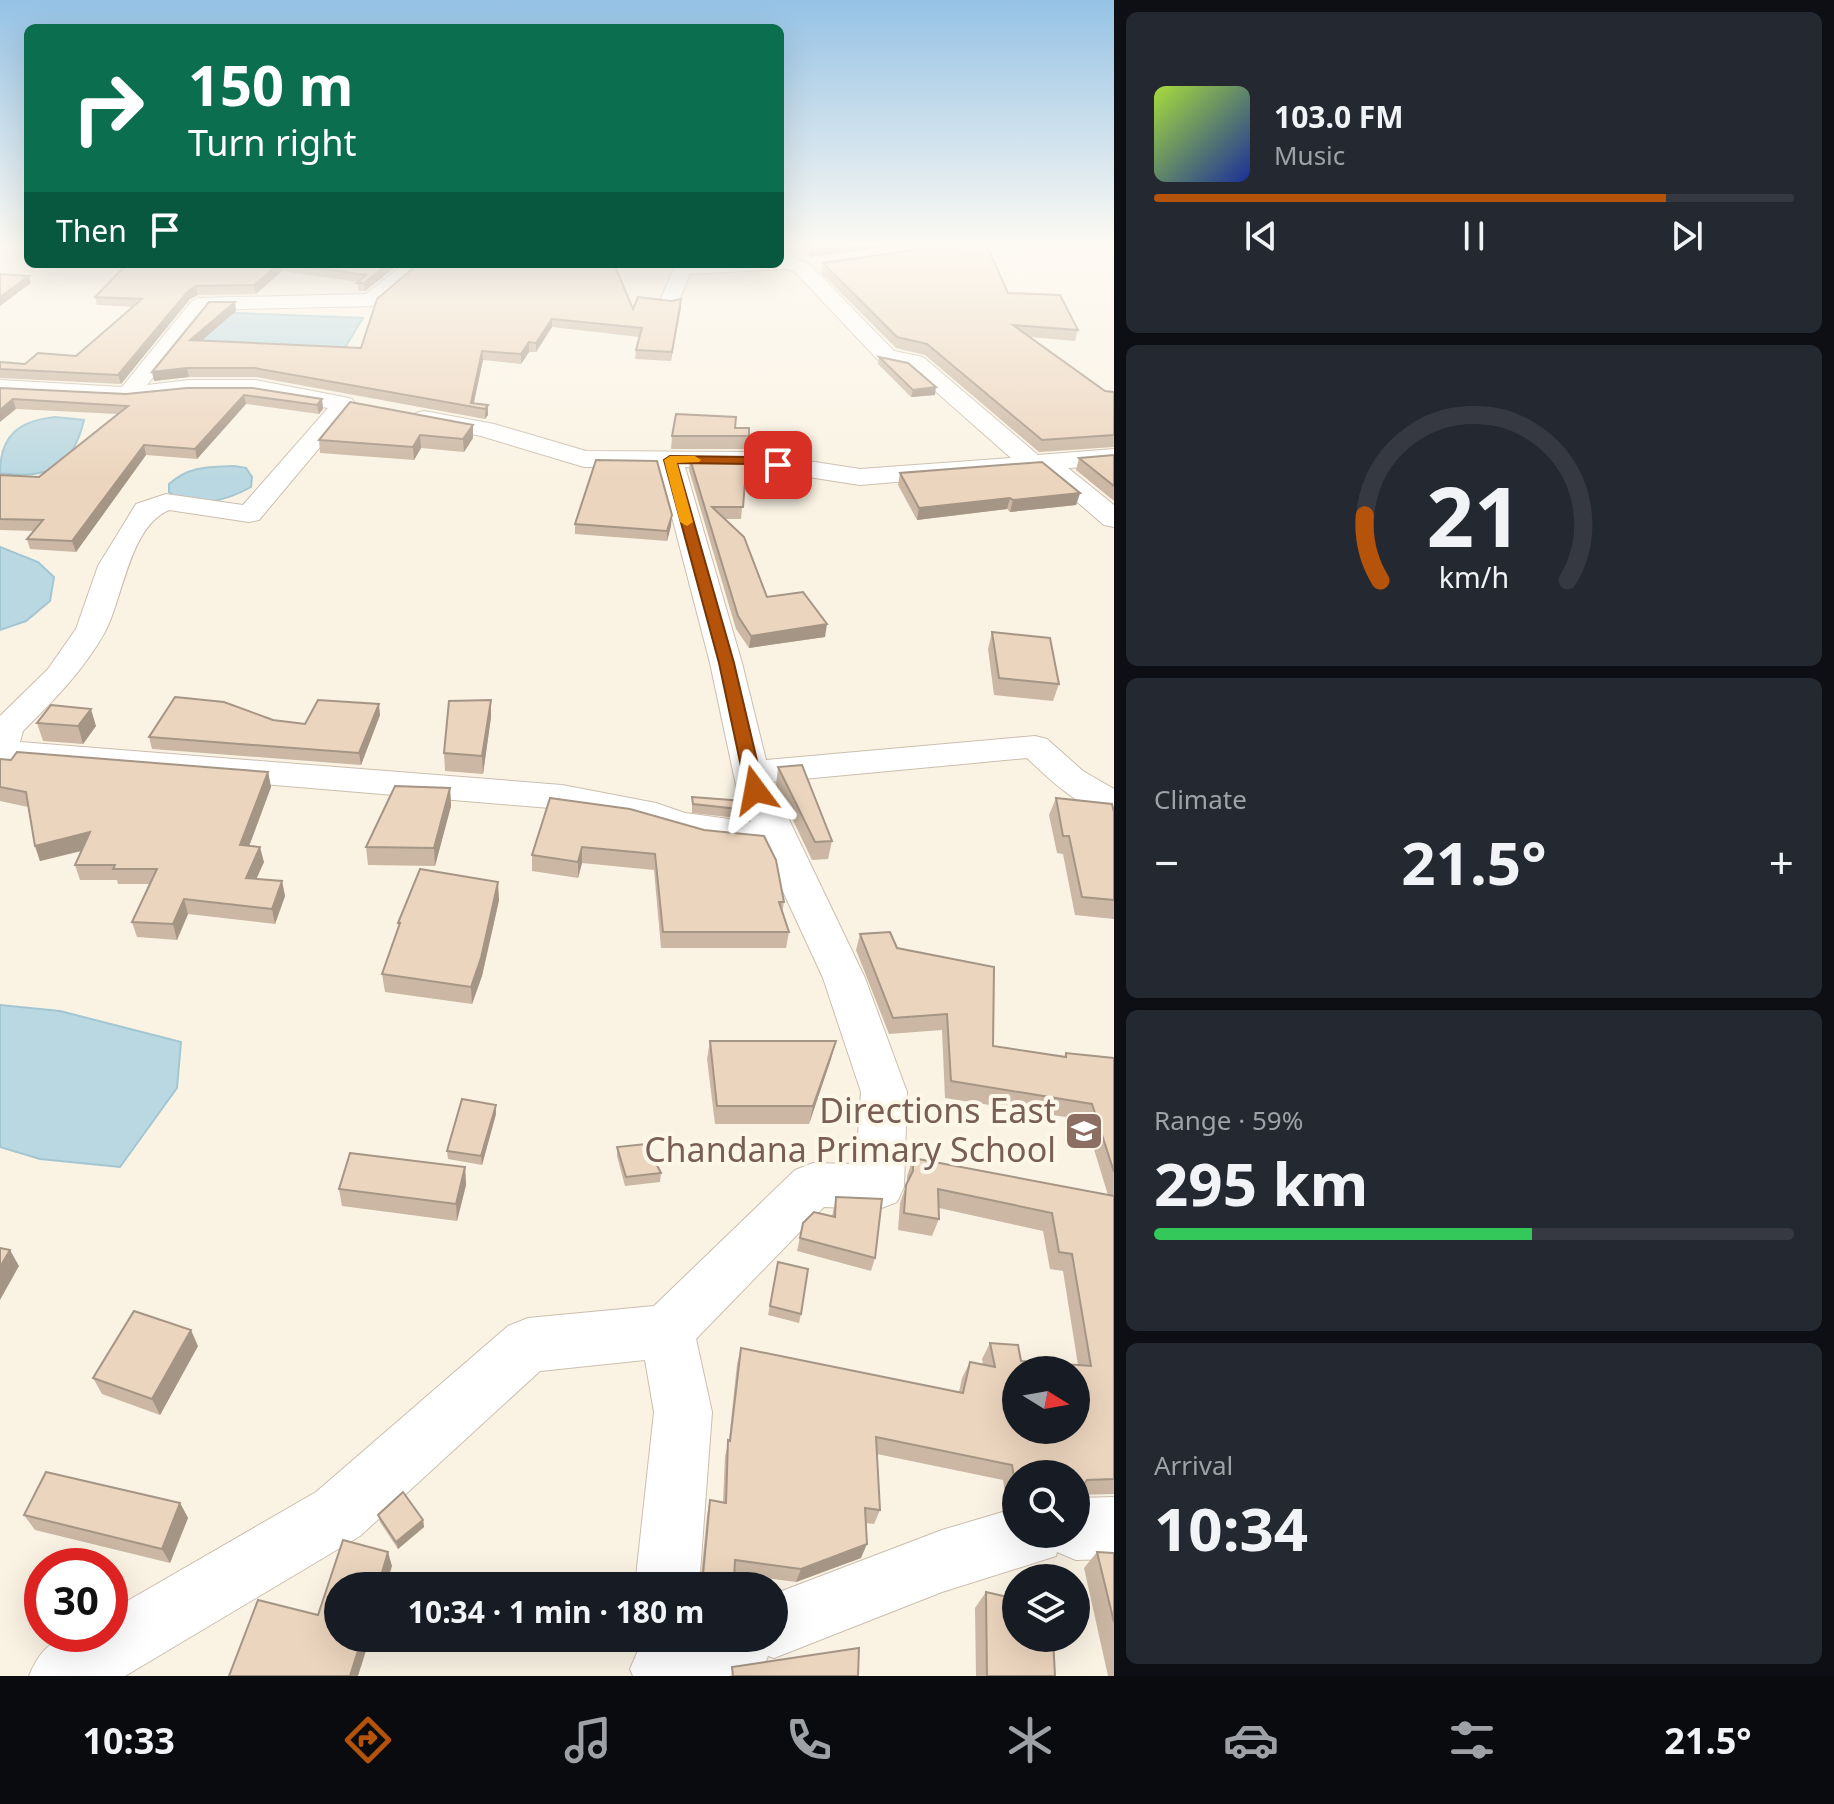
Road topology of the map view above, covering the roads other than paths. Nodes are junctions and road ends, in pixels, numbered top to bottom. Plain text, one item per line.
1 (184, 323) edge
2 (854, 323) edge
3 (0, 387) edge
4 (128, 394) junction
5 (407, 415) edge
6 (1114, 457) edge
7 (670, 460) junction
8 (1039, 464) junction
9 (1114, 519) edge
10 (4, 727) edge
11 (751, 773) junction
12 (1114, 805) edge
13 (777, 836) junction
14 (667, 1331) junction
15 (1114, 1528) edge
16 (1090, 1529) edge
17 (1002, 1543) edge
18 (668, 1572) edge
19 (788, 1621) edge
20 (695, 1652) edge
21 (664, 1661) edge
22 (62, 1676) edge

1 - 4 street
2 - 8 street
3 - 4 street
4 - 10 street
5 - 7 street
6 - 8 street
7 - 8 street
7 - 11 street
8 - 9 street
10 - 13 street
11 - 12 street
11 - 13 street
13 - 14 street
14 - 18 street
14 - 22 street
15 - 16 street
17 - 19 street
20 - 21 street

